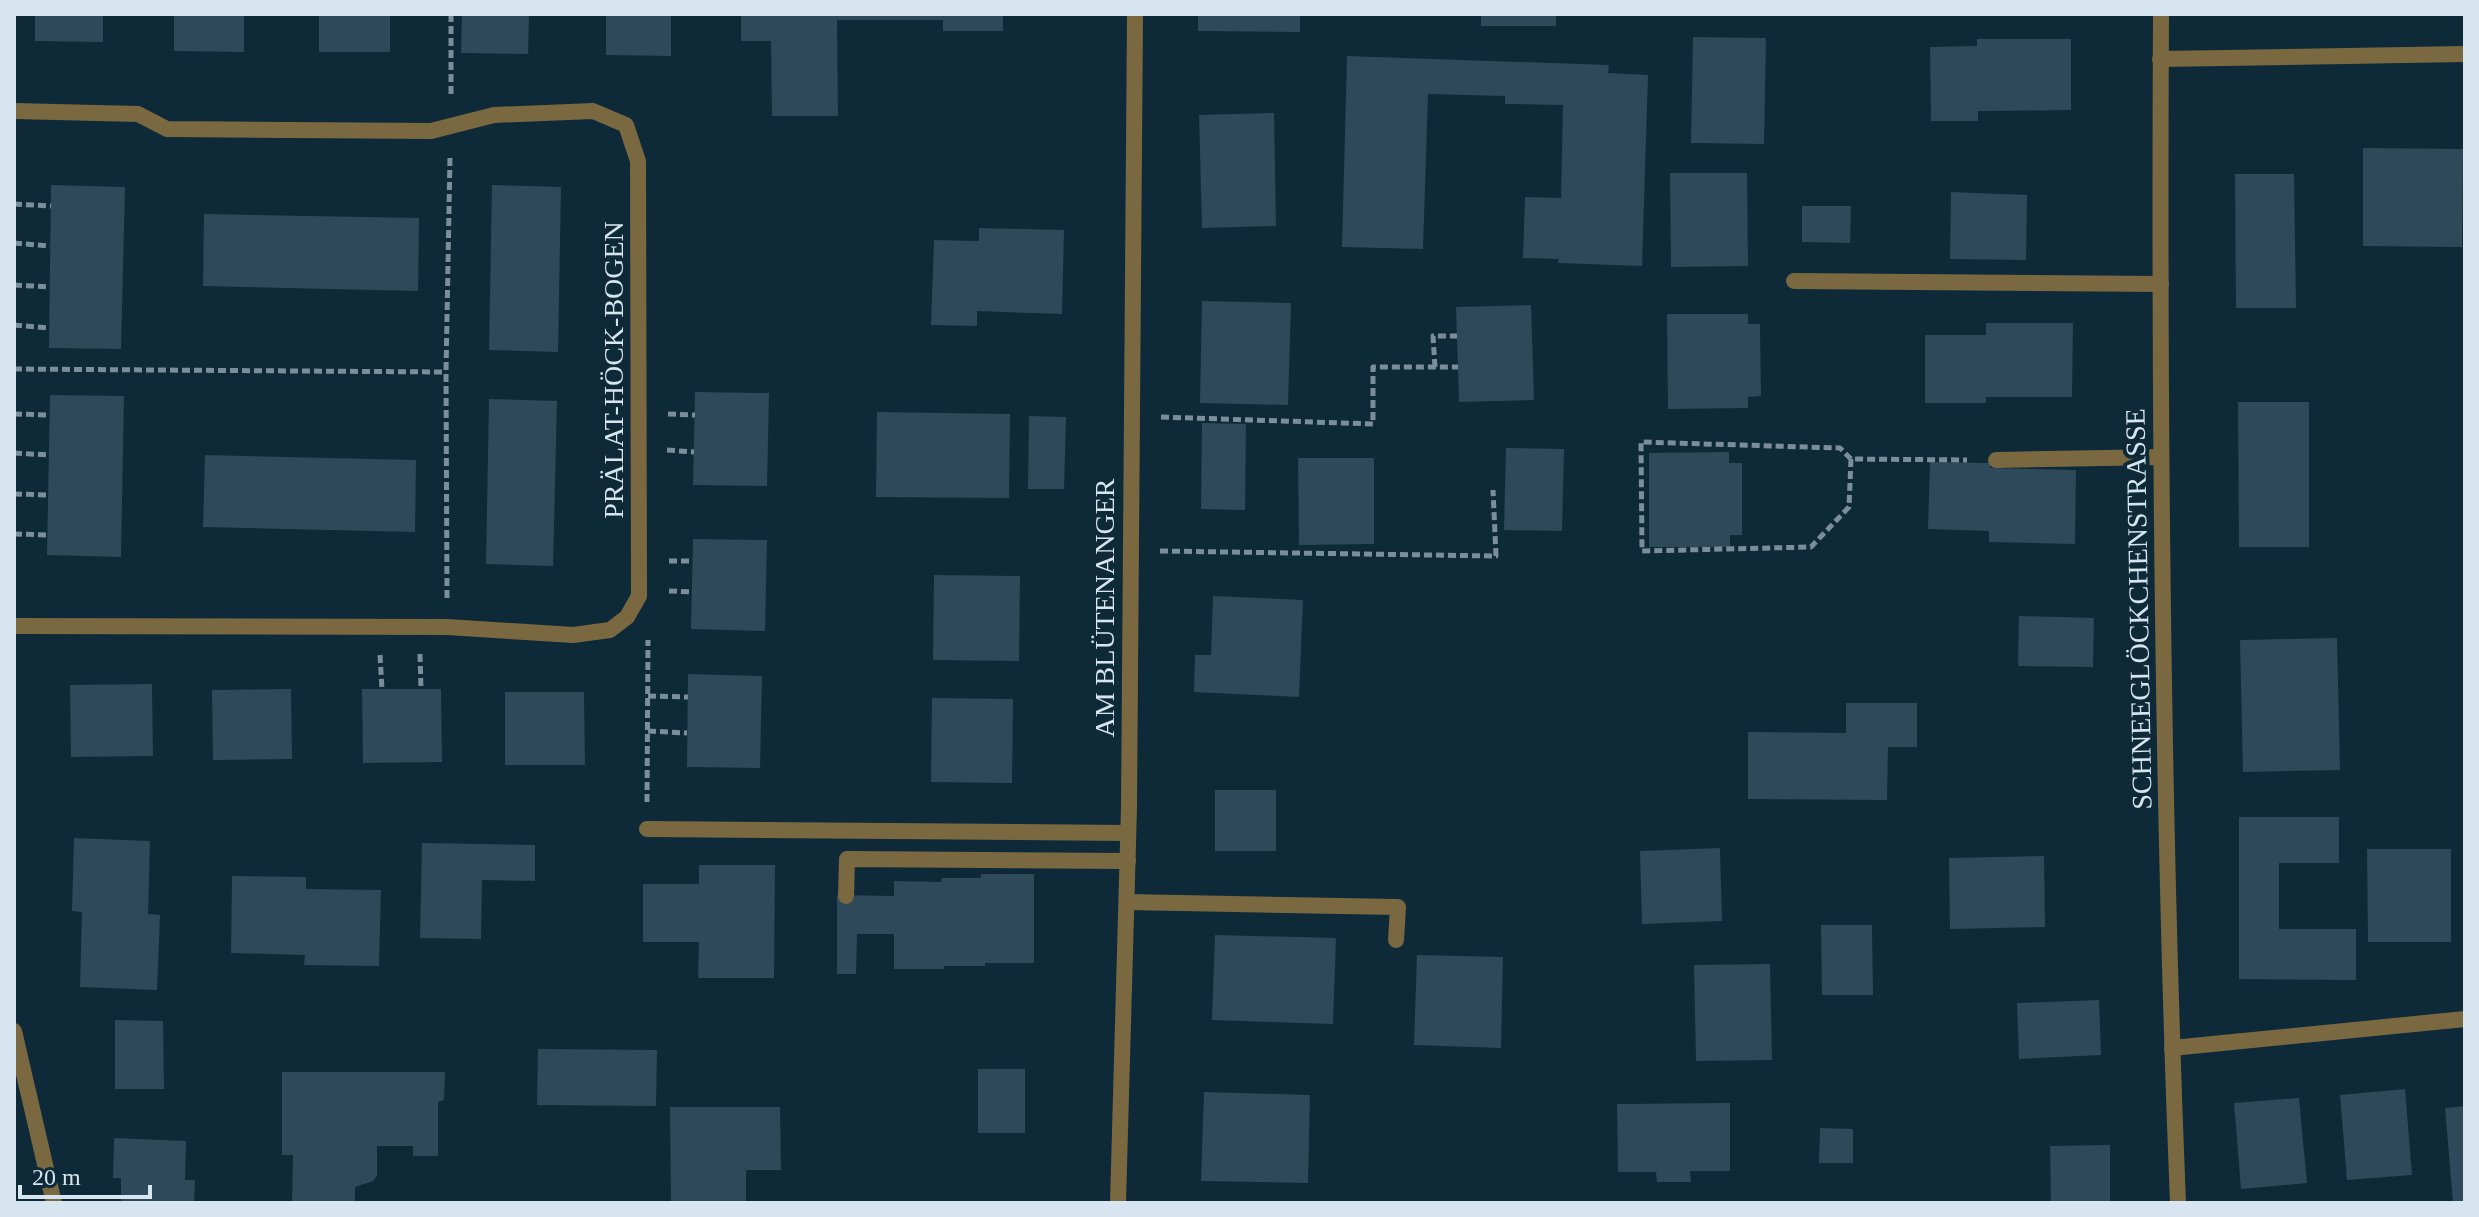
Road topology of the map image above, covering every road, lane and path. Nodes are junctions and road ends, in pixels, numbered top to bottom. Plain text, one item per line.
1 (451, 14) edge
2 (1135, 14) edge
3 (2161, 14) edge
4 (2465, 54) edge
5 (2160, 59) junction
6 (14, 111) edge
7 (451, 128) junction
8 (14, 204) edge
9 (51, 206) dead end
10 (14, 243) edge
11 (50, 246) dead end
12 (1794, 281) dead end
13 (2161, 284) junction
14 (14, 285) edge
15 (50, 287) dead end
16 (14, 325) edge
17 (49, 328) dead end
18 (1457, 336) dead end
19 (1435, 367) junction
20 (1458, 367) dead end
21 (14, 369) edge
22 (446, 372) junction
23 (14, 414) edge
24 (50, 415) dead end
25 (1132, 416) junction
26 (14, 453) edge
27 (49, 455) dead end
28 (2160, 457) junction
29 (1851, 459) junction
30 (1996, 460) joint
31 (1493, 490) dead end
32 (14, 494) edge
33 (48, 495) dead end
34 (14, 534) edge
35 (48, 535) dead end
36 (1131, 550) junction
37 (627, 617) junction
38 (14, 626) edge
39 (447, 627) junction
40 (648, 696) junction
41 (688, 697) dead end
42 (648, 731) junction
43 (687, 733) dead end
44 (647, 805) dead end
45 (647, 829) dead end
46 (1128, 833) junction
47 (1128, 861) junction
48 (846, 896) dead end
49 (1127, 902) junction
50 (1396, 940) dead end
51 (2465, 1019) edge
52 (14, 1031) edge
53 (2172, 1048) junction
54 (54, 1203) edge
55 (1118, 1203) edge
56 (2178, 1203) edge

1 - 7 path
2 - 25 street, AM BLÜTENANGER
3 - 5 street, SCHNEEGLÖCKCHENSTRASSE
4 - 5 street
5 - 13 street, SCHNEEGLÖCKCHENSTRASSE
6 - 7 street, PRÄLAT-HÖCK-BOGEN
7 - 22 path
7 - 37 street, PRÄLAT-HÖCK-BOGEN
8 - 9 path
10 - 11 path
12 - 13 street
13 - 28 street, SCHNEEGLÖCKCHENSTRASSE
14 - 15 path
16 - 17 path
18 - 19 path
19 - 20 path
19 - 25 path
21 - 22 path
22 - 39 path
23 - 24 path
25 - 36 street, AM BLÜTENANGER
26 - 27 path
28 - 30 street
28 - 53 street, SCHNEEGLÖCKCHENSTRASSE
29 - 29 path
29 - 30 path
31 - 36 path
32 - 33 path
34 - 35 path
36 - 46 street, AM BLÜTENANGER
37 - 39 street
37 - 40 path
38 - 39 street
40 - 41 path
40 - 42 path
42 - 43 path
42 - 44 path
45 - 46 street
46 - 47 street, AM BLÜTENANGER
47 - 48 street
47 - 49 street, AM BLÜTENANGER
49 - 50 street
49 - 55 street, AM BLÜTENANGER
51 - 53 street
52 - 54 street
53 - 56 street, SCHNEEGLÖCKCHENSTRASSE

